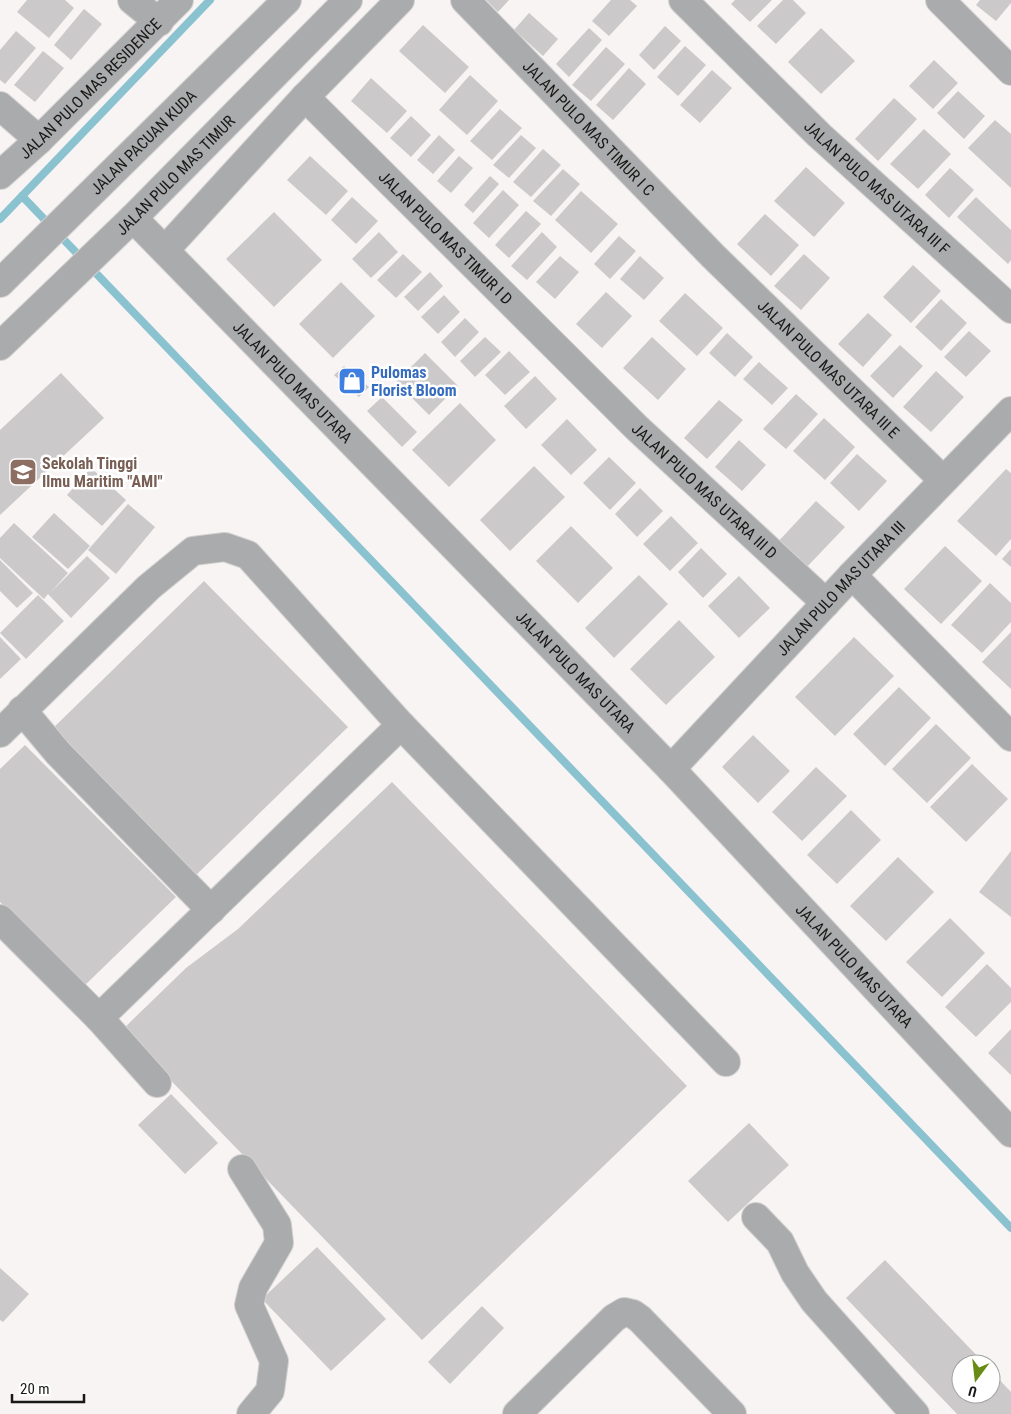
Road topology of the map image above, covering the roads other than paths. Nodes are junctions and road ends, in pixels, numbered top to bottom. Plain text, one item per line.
1 (132, 0) edge
2 (179, 0) edge
3 (287, 0) edge
4 (348, 0) edge
5 (400, 0) edge
6 (464, 0) edge
7 (683, 0) edge
8 (940, 0) edge
9 (159, 22) junction
10 (1011, 71) edge
11 (305, 97) junction
12 (0, 106) edge
13 (39, 140) junction
14 (0, 175) edge
15 (133, 218) junction
16 (165, 250) junction
17 (713, 256) joint
18 (1, 283) edge
19 (1011, 309) edge
20 (0, 346) edge
21 (588, 376) joint
22 (1011, 411) edge
23 (943, 480) junction
24 (852, 575) junction
25 (826, 603) junction
26 (22, 710) junction
27 (401, 725) junction
28 (0, 733) edge
29 (1011, 737) edge
30 (671, 769) junction
31 (211, 910) junction
32 (0, 919) edge
33 (99, 1018) junction
34 (726, 1062) dead end
35 (157, 1083) dead end
36 (1011, 1133) edge
37 (242, 1169) dead end
38 (756, 1217) dead end
39 (251, 1414) edge
40 (517, 1414) edge
41 (732, 1414) edge
42 (915, 1414) edge

1 - 9 street
2 - 9 street, JALAN PULO MAS RESIDENCE
3 - 18 street, JALAN PACUAN KUDA
4 - 15 street, JALAN PULO MAS TIMUR
5 - 11 street
6 - 17 street, JALAN PULO MAS TIMUR I C
7 - 19 street, JALAN PULO MAS UTARA III F
8 - 10 street
9 - 13 street, JALAN PULO MAS RESIDENCE
11 - 16 street
11 - 21 street, JALAN PULO MAS TIMUR I D
12 - 13 street
13 - 14 street, JALAN PULO MAS RESIDENCE
15 - 16 street, JALAN PULO MAS UTARA
15 - 20 street, JALAN PULO MAS TIMUR
16 - 30 street, JALAN PULO MAS UTARA
17 - 23 street, JALAN PULO MAS UTARA III E
21 - 25 street, JALAN PULO MAS UTARA III D
22 - 23 street, JALAN PULO MAS UTARA III
23 - 24 street, JALAN PULO MAS UTARA III
24 - 25 street, JALAN PULO MAS UTARA III
24 - 29 street
25 - 30 street, JALAN PULO MAS UTARA III
26 - 27 street
26 - 28 street
26 - 31 street
27 - 31 street
27 - 34 street
30 - 36 street, JALAN PULO MAS UTARA
31 - 33 street
32 - 33 street
33 - 35 street
37 - 39 street
38 - 42 street
40 - 41 street

